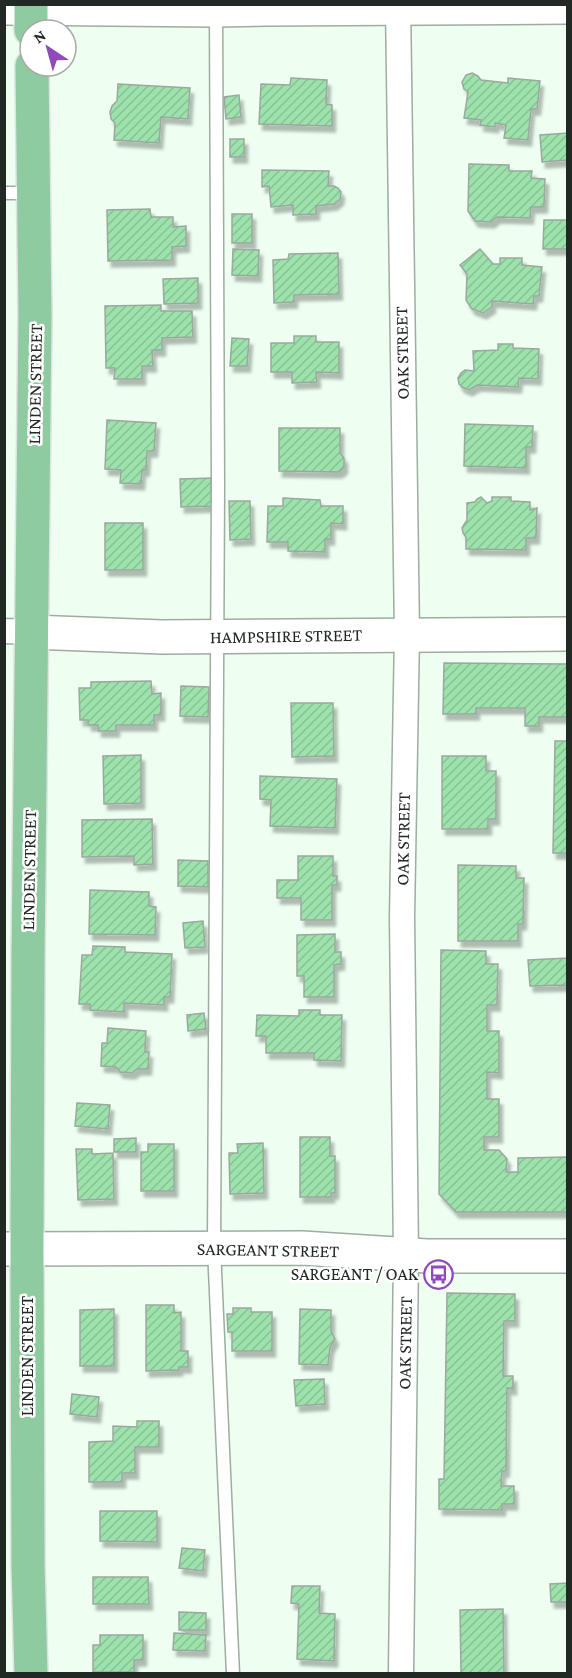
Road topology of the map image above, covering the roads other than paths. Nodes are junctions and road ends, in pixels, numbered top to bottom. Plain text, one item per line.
1 (398, 6) edge
2 (567, 7) edge
3 (216, 10) junction
4 (24, 13) edge
5 (31, 78) edge
6 (19, 193) edge
7 (18, 631) edge
8 (407, 634) junction
9 (567, 634) edge
10 (216, 636) junction
11 (214, 1248) junction
12 (16, 1249) edge
13 (406, 1255) junction
14 (567, 1256) edge
15 (31, 1674) edge
16 (233, 1674) edge
17 (401, 1674) edge

1 - 2 street
1 - 3 street
1 - 8 street, OAK STREET
3 - 4 street
3 - 10 lane
5 - 6 main road, LINDEN STREET
6 - 7 main road, LINDEN STREET
7 - 10 street, HAMPSHIRE STREET
7 - 12 main road, LINDEN STREET
8 - 9 street, HAMPSHIRE STREET
8 - 10 street, HAMPSHIRE STREET
8 - 13 street, OAK STREET
10 - 11 lane
11 - 12 street, SARGEANT STREET
11 - 13 street, SARGEANT STREET
11 - 16 lane
12 - 15 main road, LINDEN STREET
13 - 14 street, SARGEANT STREET
13 - 17 street, OAK STREET

